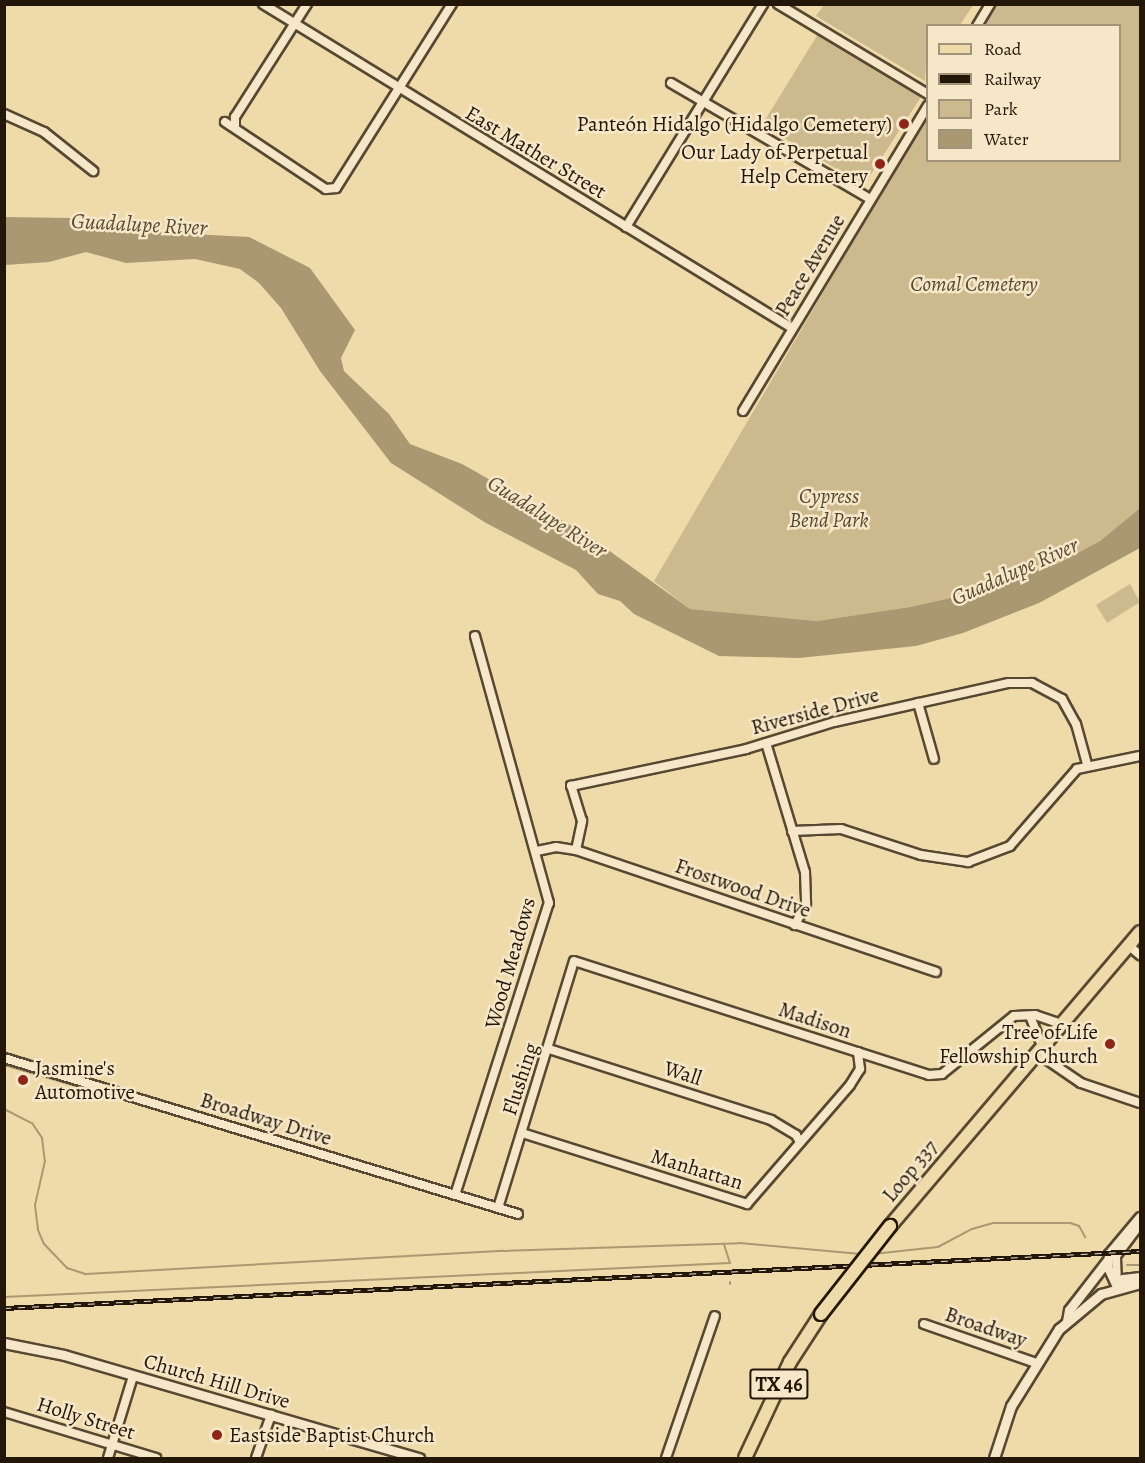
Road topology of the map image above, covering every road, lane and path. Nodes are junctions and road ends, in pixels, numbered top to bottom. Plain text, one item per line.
1 (262, 4) edge
2 (307, 4) edge
3 (452, 4) edge
4 (763, 4) edge
5 (778, 4) edge
6 (990, 4) edge
7 (296, 24) junction
8 (978, 24) edge
9 (671, 83) dead end
10 (399, 90) junction
11 (926, 93) edge
12 (704, 100) junction
13 (926, 108) edge
14 (4, 114) edge
15 (225, 122) dead end
16 (235, 125) junction
17 (93, 171) dead end
18 (870, 200) junction
19 (626, 227) junction
20 (792, 328) junction
21 (743, 411) dead end
22 (475, 636) dead end
23 (918, 703) junction
24 (766, 743) junction
25 (1140, 756) edge
26 (934, 759) dead end
27 (1087, 764) junction
28 (792, 831) junction
29 (576, 850) junction
30 (537, 851) junction
31 (795, 925) junction
32 (1140, 932) edge
33 (1128, 945) junction
34 (1140, 955) edge
35 (574, 961) joint
36 (936, 972) dead end
37 (1030, 1016) junction
38 (1061, 1024) junction
39 (549, 1049) junction
40 (1040, 1049) junction
41 (858, 1052) junction
42 (4, 1058) edge
43 (1140, 1103) edge
44 (522, 1133) junction
45 (800, 1142) junction
46 (456, 1195) junction
47 (498, 1208) junction
48 (518, 1214) dead end
49 (1140, 1217) edge
50 (1140, 1224) edge
51 (1107, 1261) junction
52 (1140, 1277) edge
53 (1140, 1283) edge
54 (1117, 1287) junction
55 (715, 1316) dead end
56 (1067, 1321) junction
57 (924, 1324) dead end
58 (4, 1343) edge
59 (1036, 1363) junction
60 (133, 1376) junction
61 (4, 1412) edge
62 (271, 1415) junction
63 (112, 1445) junction
64 (108, 1458) edge
65 (156, 1458) edge
66 (256, 1458) edge
67 (419, 1458) edge
68 (666, 1458) edge
69 (745, 1458) edge
70 (993, 1458) edge

1 - 7 street, East Mather Street
2 - 7 street
3 - 10 street
4 - 12 street
5 - 11 street
6 - 8 street
7 - 10 street, East Mather Street
7 - 16 street
9 - 12 street
10 - 16 street
10 - 19 street, East Mather Street
12 - 18 street
12 - 19 street
13 - 18 street, Peace Avenue
14 - 17 street
15 - 16 street
18 - 20 street, Peace Avenue
19 - 20 street, East Mather Street
20 - 21 street, Peace Avenue
22 - 30 street, Wood Meadows
23 - 24 street, Riverside Drive
23 - 26 street
23 - 27 street, Riverside Drive
24 - 28 street
24 - 29 street, Riverside Drive
25 - 27 street
27 - 28 street
28 - 31 street
29 - 30 street, Frostwood Drive
29 - 31 street, Frostwood Drive
30 - 46 street, Wood Meadows
31 - 36 street, Frostwood Drive
32 - 33 main road, Loop 337 / TX 46
33 - 34 street
33 - 38 main road, Loop 337 / TX 46
35 - 39 street, Flushing
35 - 41 street, Madison
37 - 38 street, Madison
37 - 40 street
37 - 41 street, Madison
38 - 40 main road, Loop 337 / TX 46
39 - 44 street, Flushing
39 - 45 street, Wall
40 - 43 street
40 - 69 main road, Loop 337 / TX 46, bridge
41 - 45 street, Manhattan
42 - 46 street, Broadway Drive
44 - 45 street, Manhattan
44 - 47 street, Flushing
46 - 47 street, Broadway Drive
47 - 48 street, Broadway Drive
49 - 51 street
50 - 54 street
51 - 54 street
51 - 56 street
52 - 54 street
53 - 54 street
54 - 56 street
55 - 68 street
56 - 59 street
57 - 59 street, Broadway
58 - 60 street, Church Hill Drive
59 - 70 street
60 - 62 street, Church Hill Drive
60 - 63 street
61 - 63 street, Holly Street
62 - 66 street
62 - 67 street, Church Hill Drive
63 - 64 street
63 - 65 street, Holly Street

